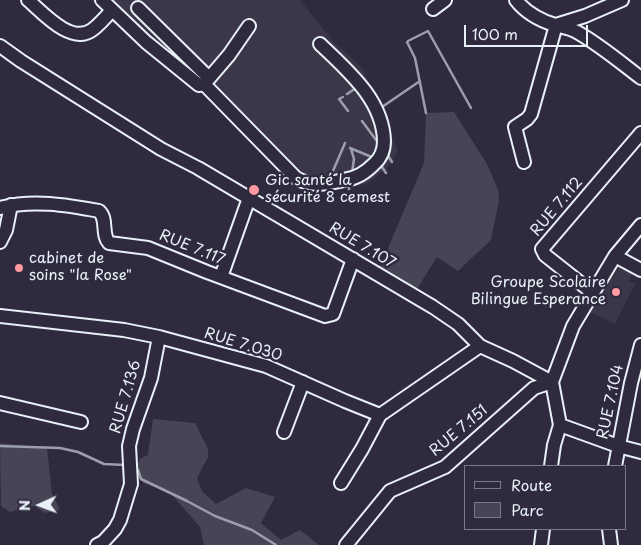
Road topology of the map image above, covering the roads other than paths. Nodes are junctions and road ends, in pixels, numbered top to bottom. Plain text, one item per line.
1 (28, 0) edge
2 (102, 0) edge
3 (445, 0) edge
4 (516, 0) edge
5 (622, 0) edge
6 (138, 8) dead end
7 (112, 10) junction
8 (433, 10) dead end
9 (556, 25) junction
10 (249, 26) dead end
11 (320, 44) dead end
12 (0, 46) edge
13 (641, 78) edge
14 (206, 81) junction
15 (641, 133) edge
16 (524, 162) dead end
17 (249, 198) junction
18 (6, 206) edge
19 (641, 225) edge
20 (0, 242) edge
21 (615, 256) junction
22 (353, 259) junction
23 (641, 270) edge
24 (221, 278) junction
25 (593, 293) junction
26 (0, 316) edge
27 (159, 337) junction
28 (641, 345) edge
29 (480, 346) junction
30 (303, 382) junction
31 (552, 382) junction
32 (0, 403) edge
33 (380, 415) junction
34 (81, 422) dead end
35 (560, 425) junction
36 (284, 432) dead end
37 (618, 446) junction
38 (641, 452) edge
39 (551, 465) edge
40 (615, 465) edge
41 (341, 483) dead end
42 (543, 530) edge
43 (609, 530) edge
44 (97, 545) edge
45 (346, 545) edge
46 (541, 545) edge
47 (611, 545) edge

1 - 7 street
2 - 7 street
3 - 8 street
4 - 9 street
5 - 9 street
6 - 14 street
7 - 14 street
9 - 13 street
9 - 16 street
10 - 14 street
11 - 14 street
12 - 17 street, RUE 7.107
15 - 25 street, RUE 7.112
17 - 22 street, RUE 7.107
17 - 24 street
18 - 20 street
18 - 24 street, RUE 7.117
19 - 21 street
21 - 23 street
21 - 25 street
22 - 24 street, RUE 7.117
22 - 29 street, RUE 7.107
25 - 31 street
26 - 27 street, RUE 7.030
27 - 30 street, RUE 7.030
27 - 44 street, RUE 7.136
28 - 37 street, RUE 7.104
29 - 31 street, RUE 7.107
29 - 33 street
30 - 33 street, RUE 7.030
30 - 36 street
31 - 35 street
31 - 45 street, RUE 7.151
32 - 34 street
33 - 41 street
35 - 37 street
35 - 39 street
37 - 38 street
37 - 40 street, RUE 7.104
42 - 46 street
43 - 47 street

